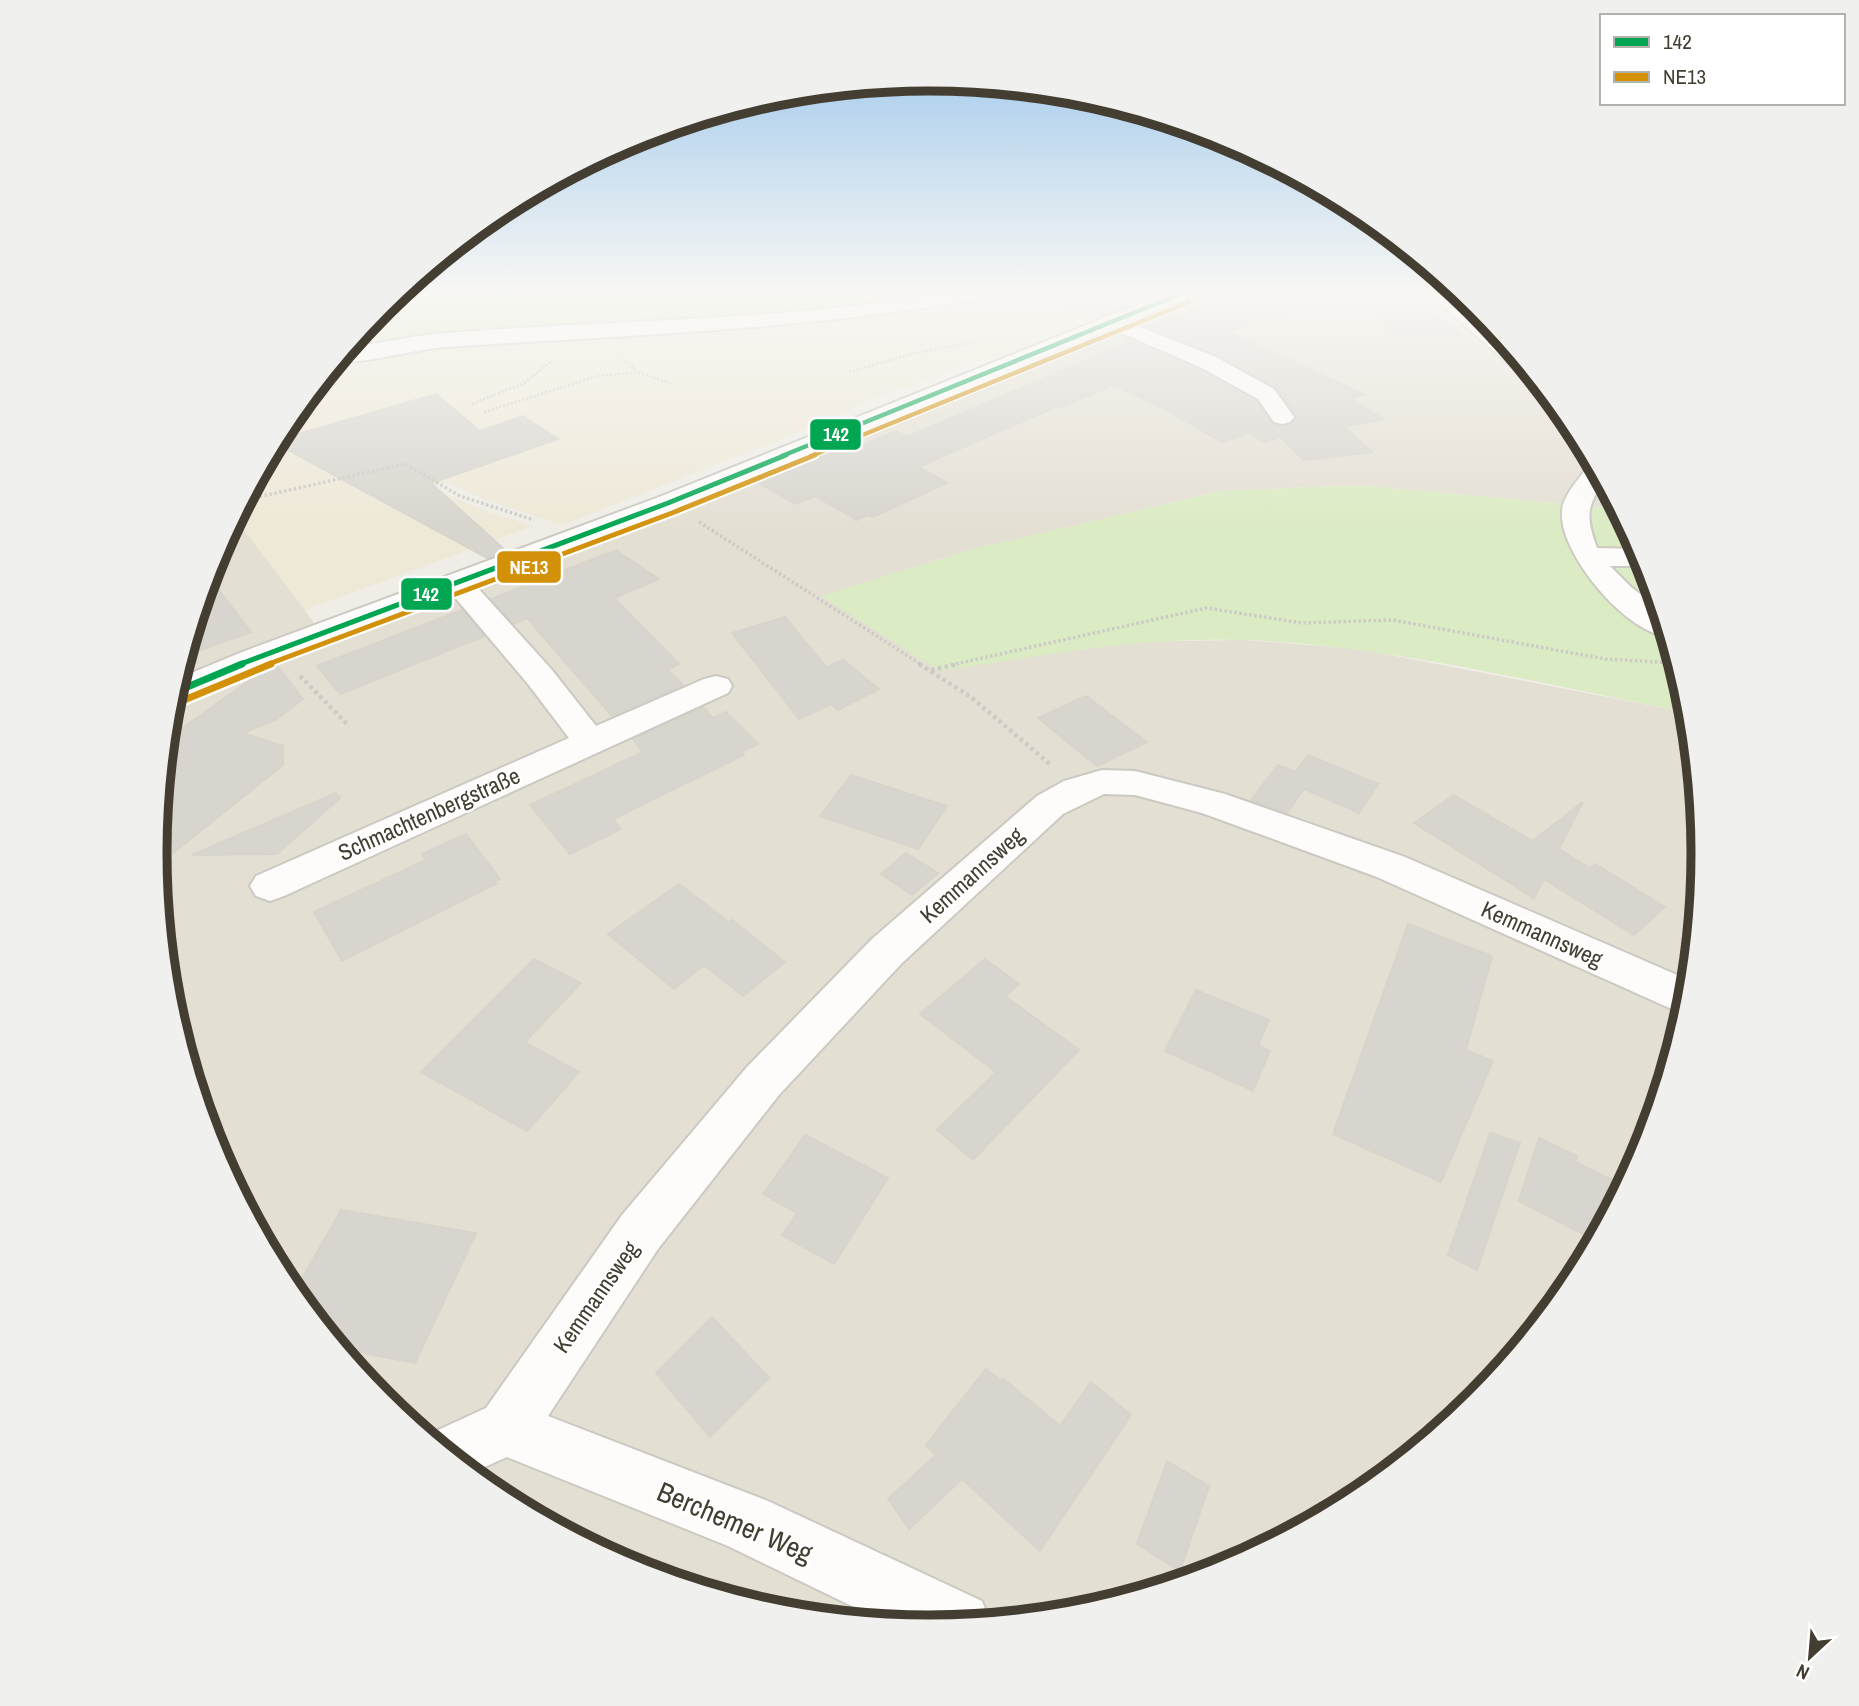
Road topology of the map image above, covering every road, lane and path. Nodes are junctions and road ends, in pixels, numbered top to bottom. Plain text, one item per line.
1 (543, 372) edge
2 (637, 372) joint
3 (990, 372) edge
4 (1225, 372) edge
5 (670, 383) dead end
6 (472, 404) dead end
7 (484, 412) dead end
8 (1282, 417) dead end
9 (1593, 479) edge
10 (256, 497) edge
11 (668, 503) junction
12 (585, 536) junction
13 (1590, 557) junction
14 (1632, 558) edge
15 (457, 582) junction
16 (1655, 620) edge
17 (1667, 662) edge
18 (931, 670) junction
19 (299, 676) dead end
20 (716, 686) dead end
21 (186, 687) edge
22 (347, 724) dead end
23 (589, 741) junction
24 (1077, 790) junction
25 (270, 886) dead end
26 (1678, 994) edge
27 (506, 1427) junction
28 (456, 1450) edge
29 (940, 1615) edge

1 - 6 path
2 - 5 path
2 - 7 path
3 - 11 street
4 - 8 street
9 - 13 street
10 - 12 path
11 - 12 street
11 - 18 path
12 - 15 street
13 - 14 street
13 - 16 street
15 - 21 street
15 - 23 street
17 - 18 path
18 - 24 path
19 - 22 path
20 - 23 street, Schmachtenbergstraße
23 - 25 street, Schmachtenbergstraße
24 - 26 street, Kemmannsweg
24 - 27 street, Kemmannsweg
27 - 28 street
27 - 29 street, Berchemer Weg

